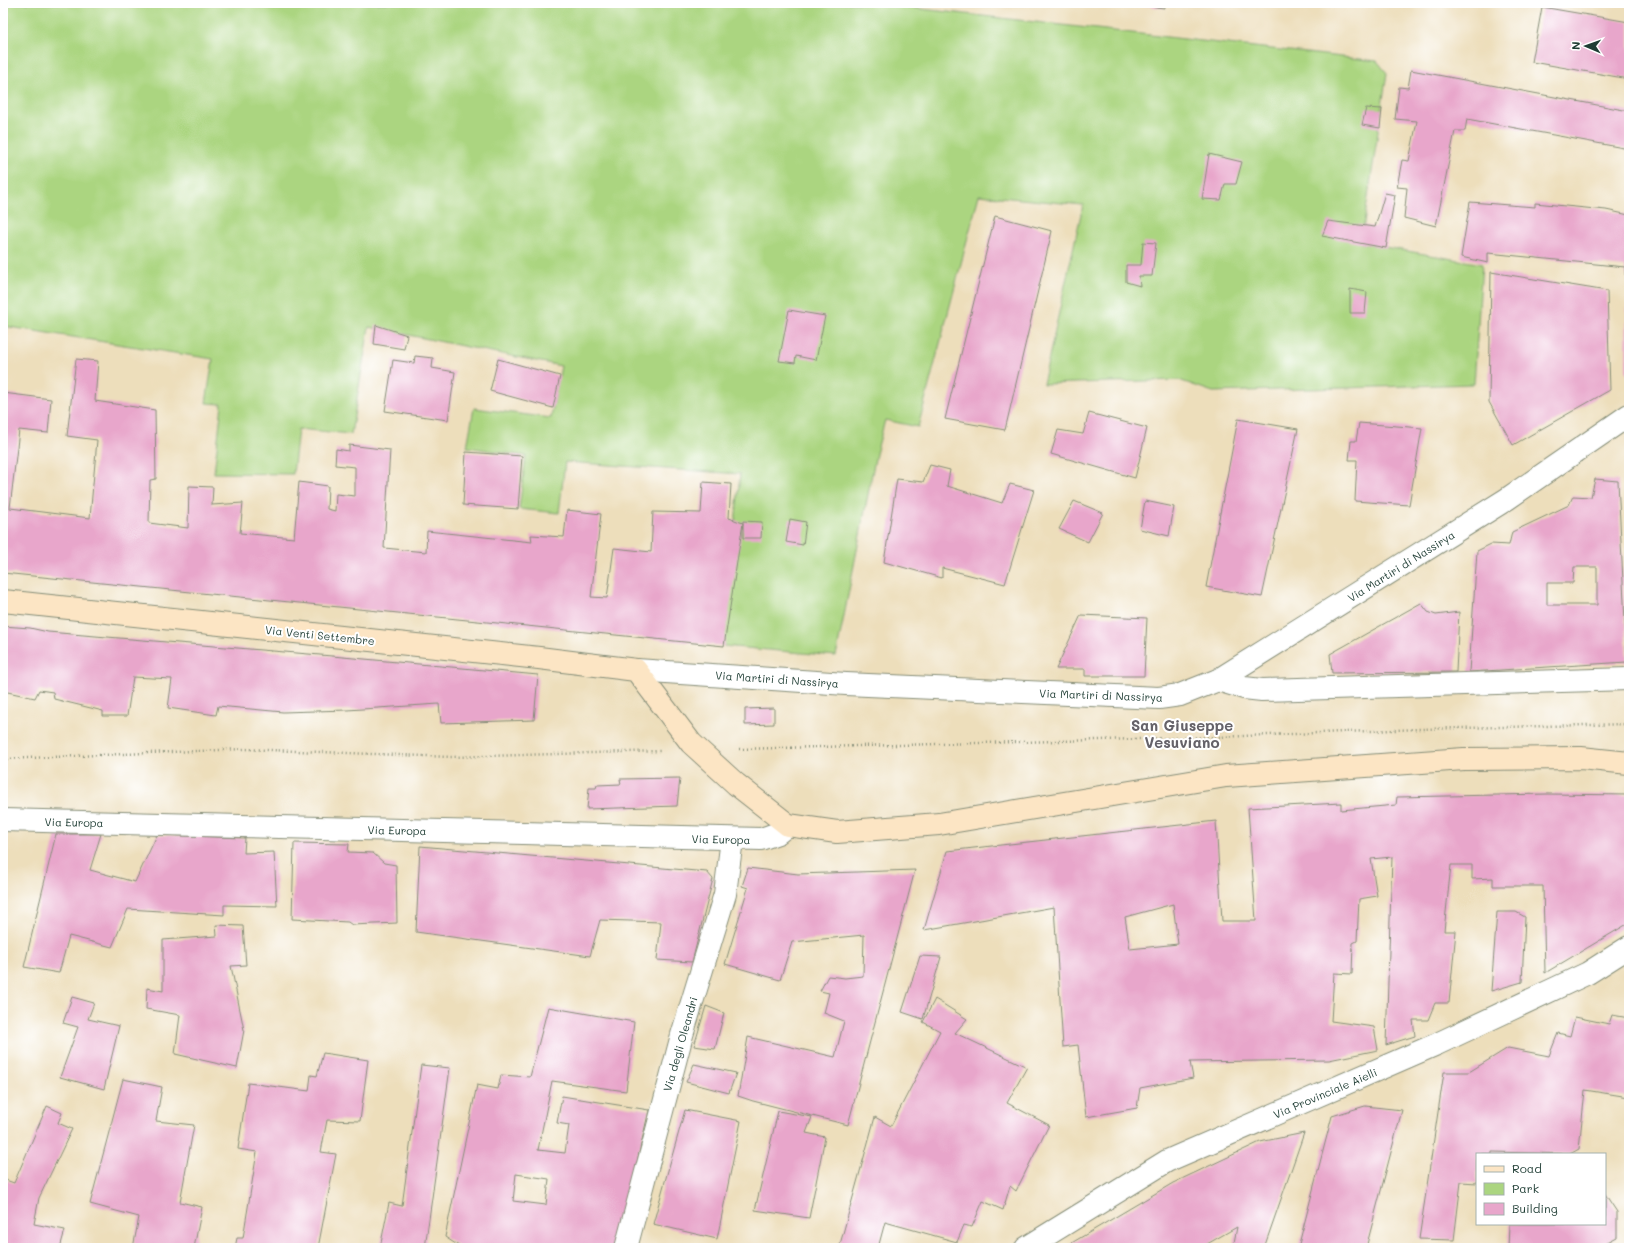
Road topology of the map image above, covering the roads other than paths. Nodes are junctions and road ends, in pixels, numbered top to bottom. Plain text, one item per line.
1 (1629, 415) edge
2 (3, 601) edge
3 (636, 670) junction
4 (1629, 679) edge
5 (1218, 680) junction
6 (1629, 763) edge
7 (3, 820) edge
8 (788, 825) junction
9 (732, 839) junction
10 (1629, 947) edge
11 (626, 1248) edge
12 (1026, 1248) edge

1 - 5 street, Via Martiri di Nassirya
2 - 3 main road, Via Venti Settembre
3 - 5 street, Via Martiri di Nassirya
3 - 8 main road
4 - 5 street
6 - 8 main road
7 - 9 street, Via Europa
8 - 9 street, Via Europa
9 - 11 street, Via degli Oleandri
10 - 12 street, Via Provinciale Aielli

